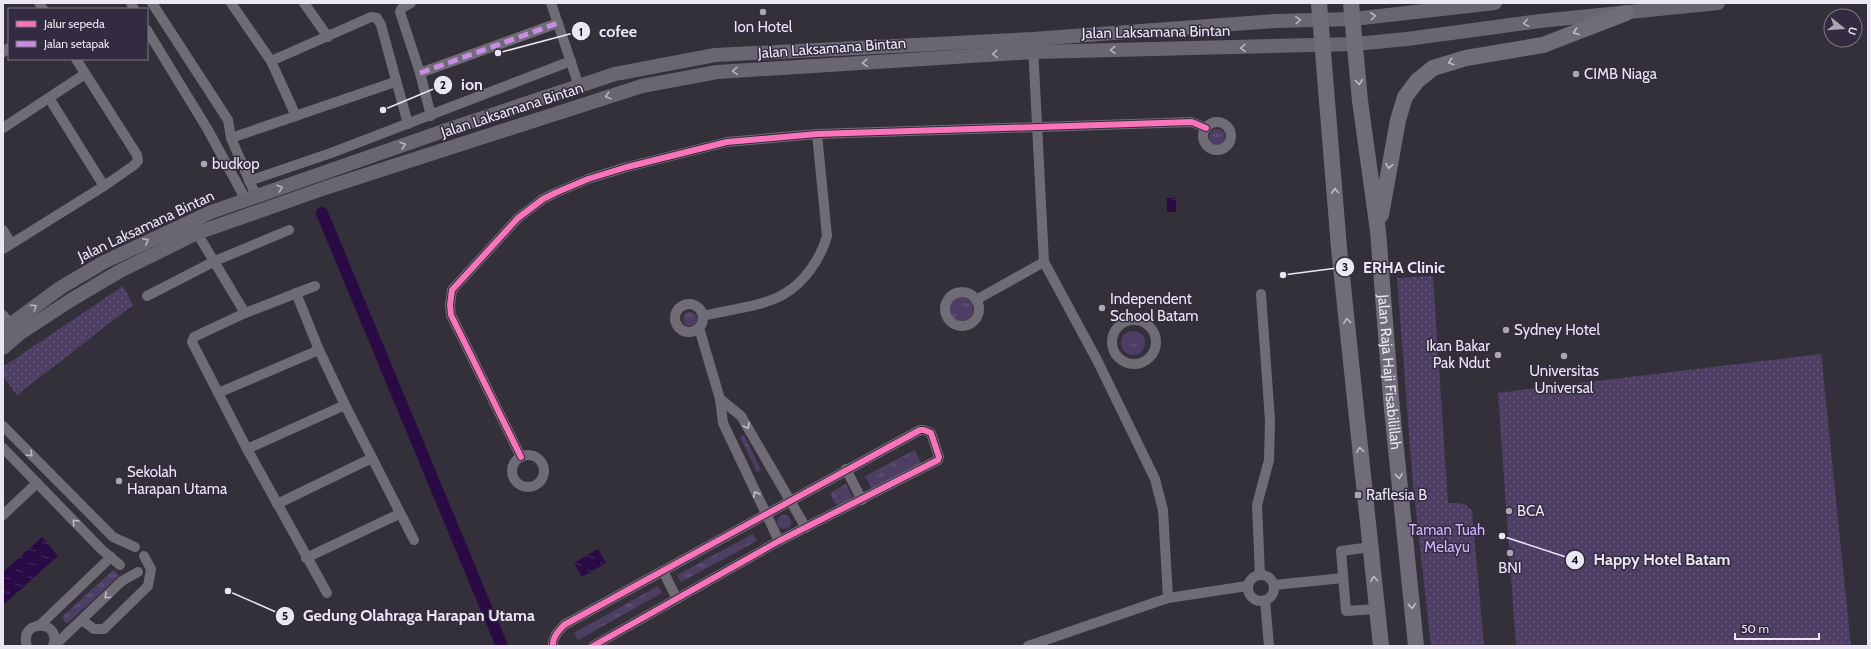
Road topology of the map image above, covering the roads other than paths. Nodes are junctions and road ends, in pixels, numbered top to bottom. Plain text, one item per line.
1 (231, 3) edge
2 (304, 3) edge
3 (411, 3) edge
4 (551, 3) edge
5 (1495, 3) edge
6 (1718, 3) edge
7 (157, 5) edge
8 (1320, 11) edge
9 (1352, 11) edge
10 (1626, 13) junction
11 (558, 23) junction
12 (148, 32) edge
13 (328, 37) junction
14 (1321, 44) junction
15 (1355, 44) junction
16 (1033, 45) junction
17 (77, 60) edge
18 (271, 60) junction
19 (571, 61) junction
20 (420, 73) junction
21 (85, 74) junction
22 (395, 82) junction
23 (579, 86) junction
24 (49, 98) junction
25 (296, 116) junction
26 (431, 116) junction
27 (408, 124) junction
28 (1037, 127) junction
29 (3, 128) edge
30 (1206, 128) dead end
31 (817, 134) junction
32 (231, 138) junction
33 (331, 153) junction
34 (337, 168) junction
35 (250, 180) junction
36 (104, 186) junction
37 (251, 198) junction
38 (3, 230) edge
39 (289, 230) dead end
40 (1378, 231) junction
41 (197, 233) junction
42 (7, 246) edge
43 (215, 261) junction
44 (1044, 262) junction
45 (315, 286) dead end
46 (296, 293) junction
47 (1261, 294) dead end
48 (148, 296) dead end
49 (976, 300) dead end
50 (245, 313) junction
51 (703, 316) junction
52 (5, 323) edge
53 (699, 328) junction
54 (3, 348) edge
55 (319, 350) junction
56 (1114, 353) junction
57 (1097, 360) junction
58 (218, 392) junction
59 (720, 399) junction
60 (345, 405) junction
61 (3, 426) edge
62 (3, 448) edge
63 (247, 449) junction
64 (521, 457) dead end
65 (372, 458) junction
66 (846, 469) junction
67 (37, 483) junction
68 (790, 500) junction
69 (862, 500) junction
70 (277, 504) junction
71 (400, 514) junction
72 (3, 515) edge
73 (765, 515) junction
74 (806, 528) junction
75 (414, 540) dead end
76 (779, 541) junction
77 (135, 547) junction
78 (1371, 547) junction
79 (144, 556) junction
80 (111, 558) junction
81 (306, 558) junction
82 (120, 565) junction
83 (663, 571) junction
84 (138, 572) junction
85 (1260, 575) junction
86 (1342, 578) junction
87 (1274, 585) junction
88 (1248, 586) junction
89 (327, 594) dead end
90 (1168, 598) junction
91 (677, 599) junction
92 (1265, 600) junction
93 (1377, 609) junction
94 (82, 620) junction
95 (40, 625) junction
96 (1040, 644) edge
97 (27, 646) edge
98 (53, 646) edge
99 (553, 646) edge
100 (593, 646) edge
101 (1028, 646) edge
102 (1268, 646) edge
103 (1381, 646) edge
104 (1416, 646) edge

1 - 18 street
2 - 13 street
3 - 20 street
4 - 11 street
9 -> 5 main road, Jalan Laksamana Bintan
6 - 10 main road, Jalan Laksamana Bintan
7 - 32 street
8 - 9 main road, Jalan Laksamana Bintan
8 - 14 main road
16 -> 8 main road, Jalan Laksamana Bintan
9 - 15 main road, Jalan Raja Haji Fisabilillah
10 -> 15 main road, Jalan Laksamana Bintan
10 -> 40 main road
11 - 19 street
11 - 20 street
12 - 37 street
13 - 18 street
13 - 22 street
14 - 15 main road, Jalan Laksamana Bintan
14 -> 16 main road, Jalan Laksamana Bintan
78 -> 14 main road
15 -> 40 main road, Jalan Raja Haji Fisabilillah
16 - 23 main road, Jalan Laksamana Bintan
16 - 28 street
16 -> 41 main road, Jalan Laksamana Bintan
17 - 21 street
18 - 25 street
19 - 23 street
19 - 26 street
20 - 26 street
21 - 24 street
21 - 36 street
22 - 25 street
22 - 27 street
34 -> 23 main road, Jalan Laksamana Bintan
24 - 29 street
24 - 36 street
25 - 32 street
26 - 27 street
27 - 33 street
28 - 30 street
28 - 31 street
28 - 44 street
31 - 51 street
31 - 64 street
32 - 35 street
33 - 34 street
33 - 35 street
37 -> 34 main road, Jalan Laksamana Bintan
35 - 37 street
36 - 42 street
52 -> 37 main road, Jalan Laksamana Bintan
38 - 42 street
39 - 43 street
40 -> 104 main road, Jalan Raja Haji Fisabilillah
41 - 43 street
41 - 54 main road, Jalan Laksamana Bintan
43 - 48 street
43 - 50 street
44 - 49 street
44 - 57 street
45 - 46 street
46 - 50 street
46 - 55 street
47 - 85 street
50 - 58 street
51 - 53 street
51 - 53 street
53 - 59 street
55 - 58 street
55 - 60 street
56 - 56 street
56 - 57 street
57 - 90 street
58 - 63 street
59 -> 68 street
73 -> 59 street
60 - 63 street
60 - 65 street
61 -> 77 street
62 - 67 street
63 - 70 street
65 - 70 street
65 - 71 street
66 - 68 street
66 - 69 street
66 - 69 street
67 - 72 street
80 -> 67 street
68 - 73 street
68 - 74 street
69 - 74 street
70 - 81 street
71 - 75 street
71 - 81 street
73 - 76 street
73 - 83 street
74 - 76 street
76 - 91 street
77 - 79 street
77 - 82 street
78 - 86 street
93 -> 78 main road
79 - 84 street
79 - 94 street
80 - 82 street
80 - 95 street
81 - 89 street
82 - 84 street
83 - 91 street
83 - 99 street
84 -> 94 street
85 - 87 street
85 - 88 street
86 - 87 street
86 - 93 street
87 - 92 street
88 - 90 street
88 - 92 street
90 - 96 street
91 - 100 street
92 - 102 street
93 - 103 main road
94 - 98 street
95 - 97 street
95 - 98 street
96 - 101 street

